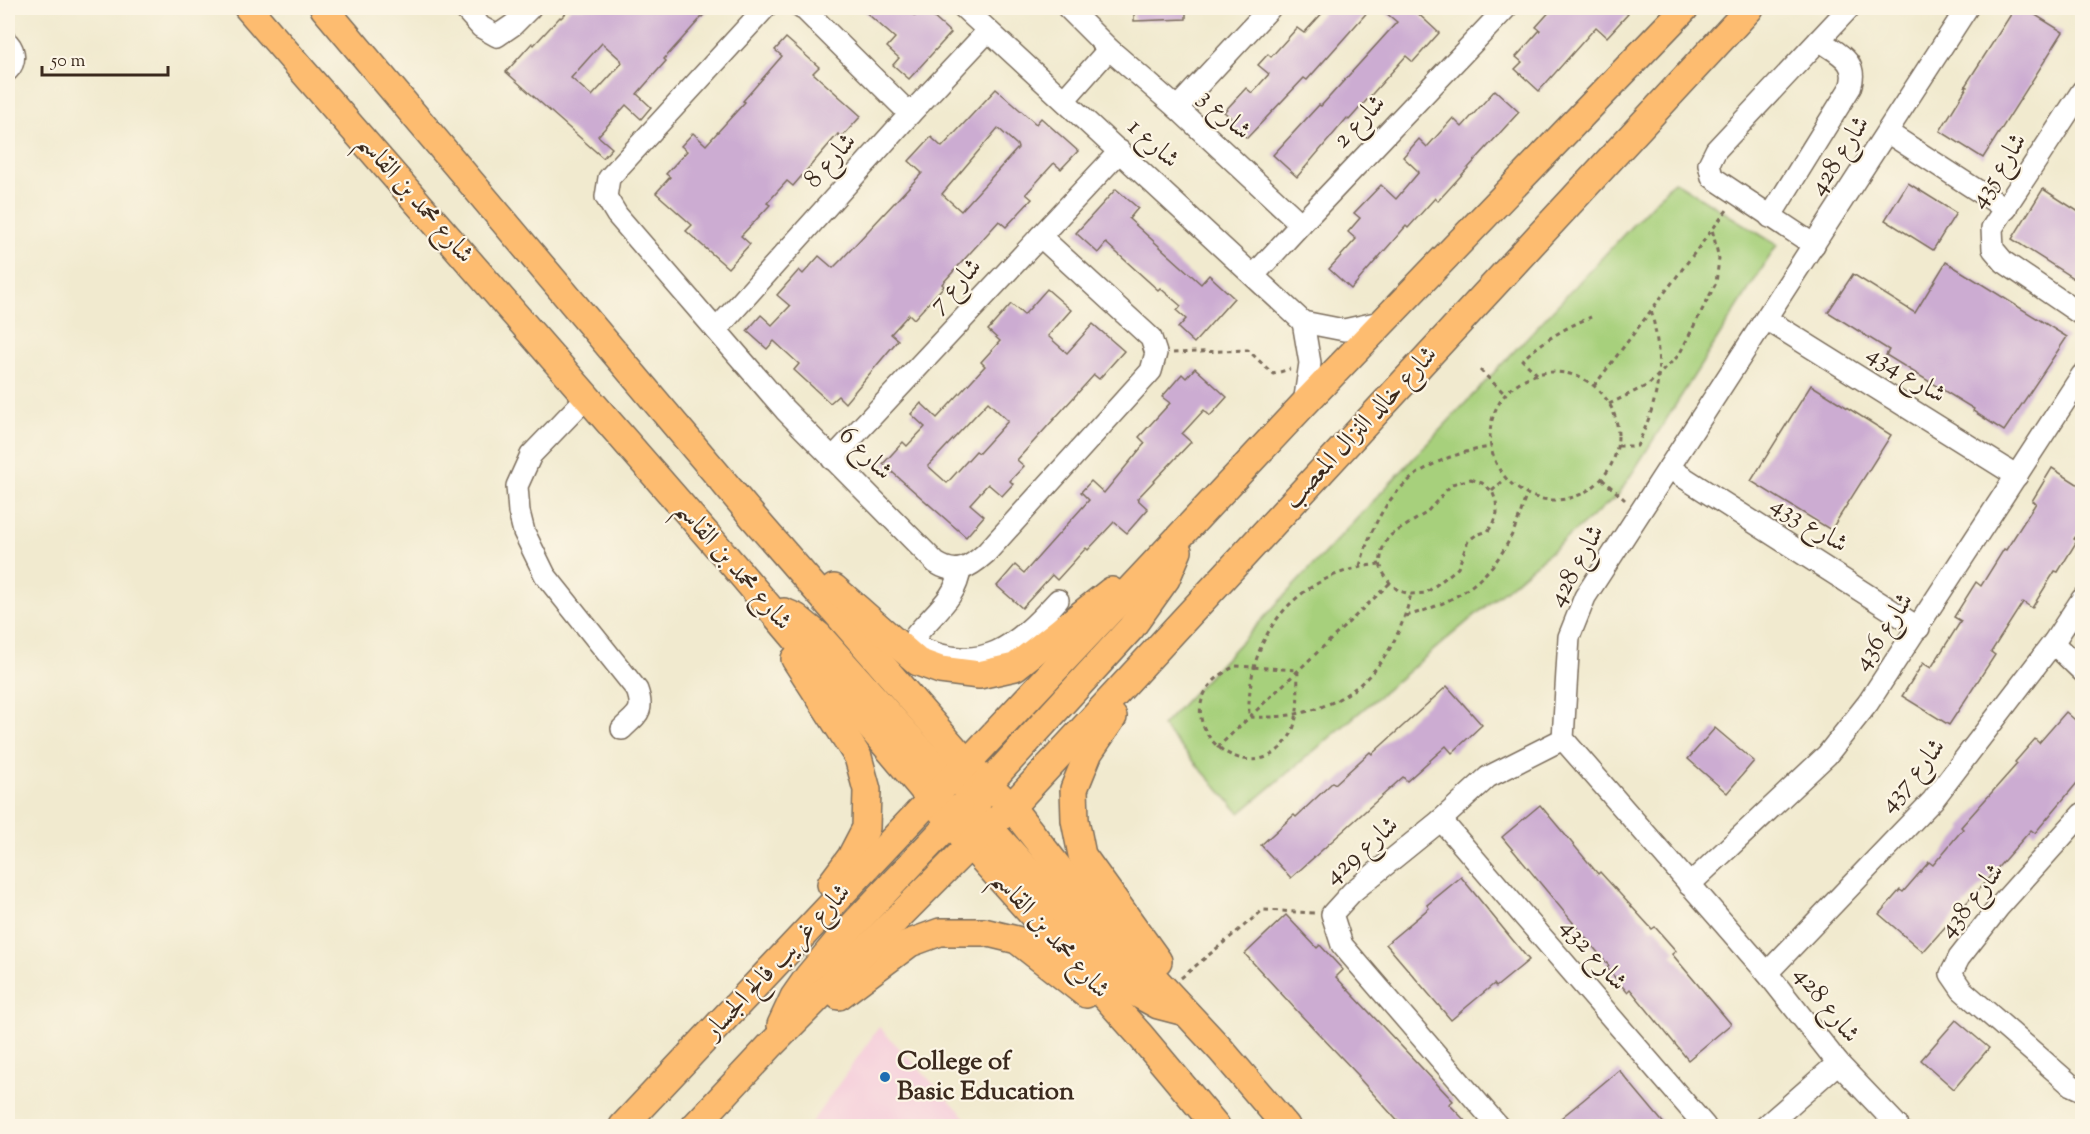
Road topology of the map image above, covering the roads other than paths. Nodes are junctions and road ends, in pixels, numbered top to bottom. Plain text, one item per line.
1 (248, 8) edge
2 (324, 8) edge
3 (464, 8) edge
4 (530, 8) edge
5 (765, 8) edge
6 (801, 8) edge
7 (964, 8) edge
8 (1068, 8) edge
9 (1270, 8) edge
10 (1506, 8) edge
11 (1685, 8) edge
12 (1750, 8) edge
13 (1850, 8) edge
14 (1967, 8) edge
15 (988, 31) junction
16 (1819, 40) junction
17 (8, 43) edge
18 (1109, 49) junction
19 (8, 70) edge
20 (2082, 91) edge
21 (1064, 100) junction
22 (1177, 108) junction
23 (910, 114) junction
24 (1887, 132) junction
25 (1120, 151) junction
26 (2006, 208) junction
27 (1770, 217) junction
28 (1301, 224) junction
29 (1040, 236) junction
30 (1814, 245) junction
31 (1254, 275) junction
32 (2082, 315) edge
33 (1766, 319) junction
34 (1385, 321) junction
35 (1303, 322) junction
36 (716, 330) junction
37 (2082, 375) edge
38 (587, 397) junction
39 (1304, 404) junction
40 (832, 459) junction
41 (1669, 468) junction
42 (2017, 476) junction
43 (753, 518) junction
44 (1187, 531) junction
45 (735, 567) junction
46 (960, 569) junction
47 (2082, 599) edge
48 (1058, 600) dead end
49 (769, 607) junction
50 (1178, 626) junction
51 (1919, 628) junction
52 (2053, 643) junction
53 (2082, 671) edge
54 (622, 729) dead end
55 (1563, 739) junction
56 (970, 796) junction
57 (932, 798) junction
58 (1011, 807) junction
59 (2082, 814) edge
60 (1441, 820) junction
61 (970, 845) junction
62 (1689, 885) junction
63 (1767, 973) junction
64 (738, 1005) junction
65 (1186, 1013) junction
66 (1139, 1034) junction
67 (770, 1046) junction
68 (1221, 1050) junction
69 (1838, 1063) junction
70 (2082, 1090) edge
71 (623, 1126) edge
72 (696, 1126) edge
73 (1216, 1126) edge
74 (1286, 1126) edge
75 (1498, 1126) edge
76 (1705, 1126) edge
77 (1766, 1126) edge
78 (1898, 1126) edge

1 - 38 main road, شارع محمد بن القاسم
2 - 43 main road, شارع محمد بن القاسم
3 - 4 street
5 - 36 street, شارع 6
6 - 23 street
7 - 15 street, شارع 1
8 - 18 street, شارع 3
9 - 22 street
10 - 28 street, شارع 2
11 - 34 main road
12 - 50 main road, شارع خالد النزال المعصب
13 - 16 street
14 - 24 street, شارع 428
15 - 21 street, شارع 1
15 - 23 street, شارع 8
16 - 27 street
16 - 27 street
17 - 19 street
18 - 21 street
18 - 22 street, شارع 3
20 - 26 street, شارع 435
21 - 25 street, شارع 1
22 - 28 street, شارع 3
23 - 36 street, شارع 8
24 - 26 street
24 - 30 street, شارع 428
25 - 29 street, شارع 7
25 - 31 street, شارع 1
26 - 32 street, شارع 435
27 - 30 street
28 - 31 street, شارع 2
29 - 40 street, شارع 7
29 - 46 street
30 - 33 street, شارع 428
31 - 35 street, شارع 1
33 - 41 street, شارع 428
33 - 42 street, شارع 434
34 - 35 street
34 - 39 main road
35 - 39 street
36 - 40 street, شارع 6
37 - 42 street, شارع 436
38 - 45 main road, شارع محمد بن القاسم
38 - 54 street
39 - 44 main road
40 - 46 street, شارع 6
41 - 51 street, شارع 433
41 - 55 street, شارع 428
42 - 51 street, شارع 436
43 - 44 main road
43 - 56 main road, شارع محمد بن القاسم
44 - 56 main road
45 - 49 main road, شارع محمد بن القاسم
45 - 64 main road
46 - 48 street
47 - 52 street, شارع 437
49 - 56 main road
49 - 57 main road, شارع محمد بن القاسم
50 - 58 main road, شارع خالد النزال المعصب
50 - 68 main road
51 - 62 street, شارع 436
52 - 53 street
52 - 63 street, شارع 437
55 - 60 street, شارع 429
55 - 62 street, شارع 428
56 - 57 main road
56 - 58 main road, شارع محمد بن القاسم
56 - 61 main road
56 - 65 main road
56 - 67 main road
57 - 64 main road, شارع غريب فالح الجسار
58 - 65 main road, شارع محمد بن القاسم
59 - 70 street, شارع 438
60 - 75 street, شارع 429
60 - 76 street, شارع 432
61 - 66 main road, شارع محمد بن القاسم
61 - 67 main road, شارع غريب فالح الجسار
62 - 63 street, شارع 428
63 - 69 street, شارع 428
64 - 71 main road, شارع غريب فالح الجسار
65 - 68 main road, شارع محمد بن القاسم
66 - 67 main road
66 - 73 main road, شارع محمد بن القاسم
67 - 72 main road, شارع غريب فالح الجسار
68 - 74 main road, شارع محمد بن القاسم
69 - 77 street
69 - 78 street, شارع 428

